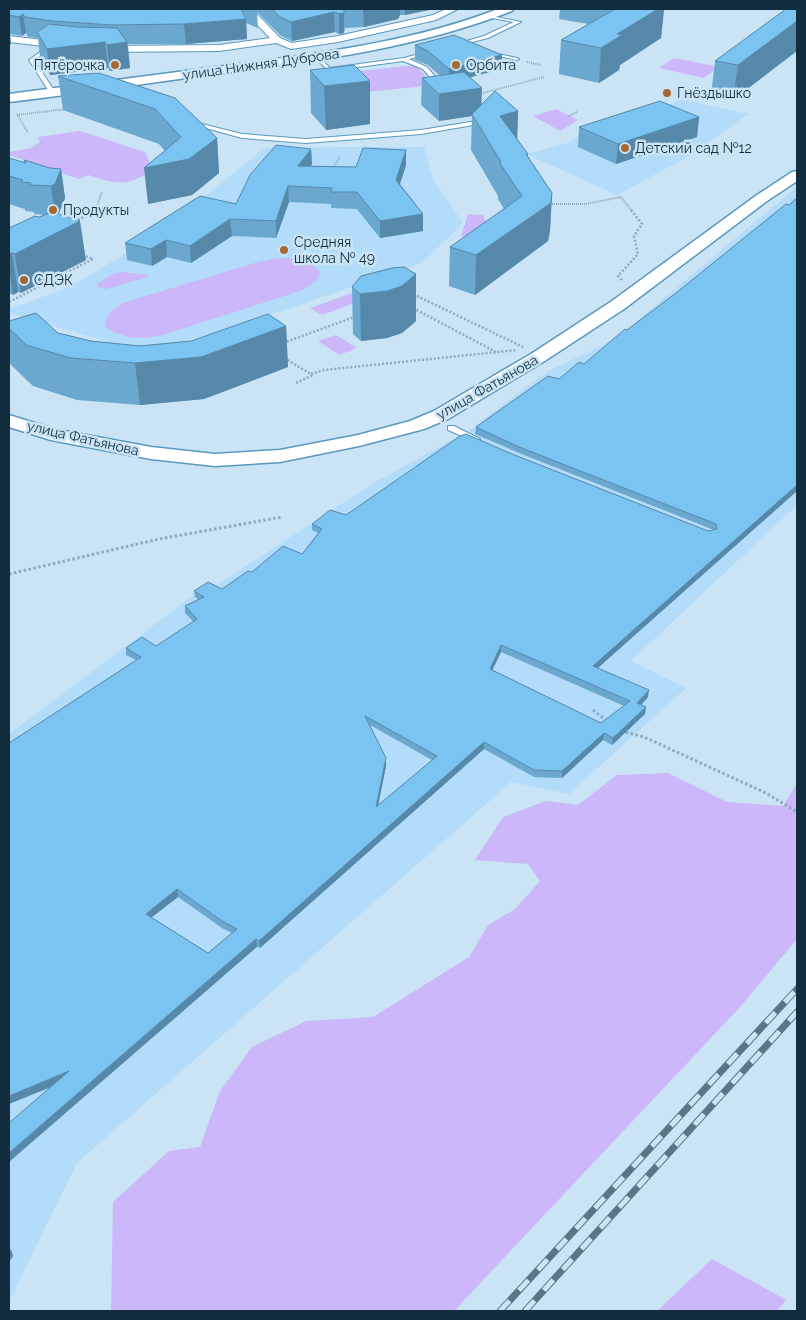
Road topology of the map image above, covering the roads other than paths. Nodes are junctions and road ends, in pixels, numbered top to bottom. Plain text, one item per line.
1 (247, 9) edge
2 (453, 9) edge
3 (508, 9) edge
4 (489, 16) junction
5 (9, 39) edge
6 (276, 40) junction
7 (458, 44) junction
8 (54, 45) junction
9 (71, 47) edge
10 (449, 47) edge
11 (100, 49) edge
12 (475, 49) edge
13 (484, 51) edge
14 (431, 52) edge
15 (316, 57) junction
16 (404, 59) junction
17 (517, 60) dead end
18 (436, 81) edge
19 (52, 92) junction
20 (9, 98) edge
21 (494, 120) edge
22 (187, 122) edge
23 (797, 175) edge
24 (9, 420) edge
25 (451, 428) dead end
26 (483, 442) edge

1 - 6 street
2 - 6 street
3 - 4 street, улица Нижняя Дуброва
4 - 7 lane
4 - 15 street, улица Нижняя Дуброва
5 - 8 street
6 - 11 street
7 - 10 lane
7 - 12 lane
8 - 9 street
8 - 19 lane
13 - 17 lane
14 - 16 lane
15 - 16 lane
15 - 19 street, улица Нижняя Дуброва
16 - 18 lane
19 - 20 street, улица Нижняя Дуброва
21 - 22 lane
23 - 24 street, улица Фатьянова
25 - 26 lane

